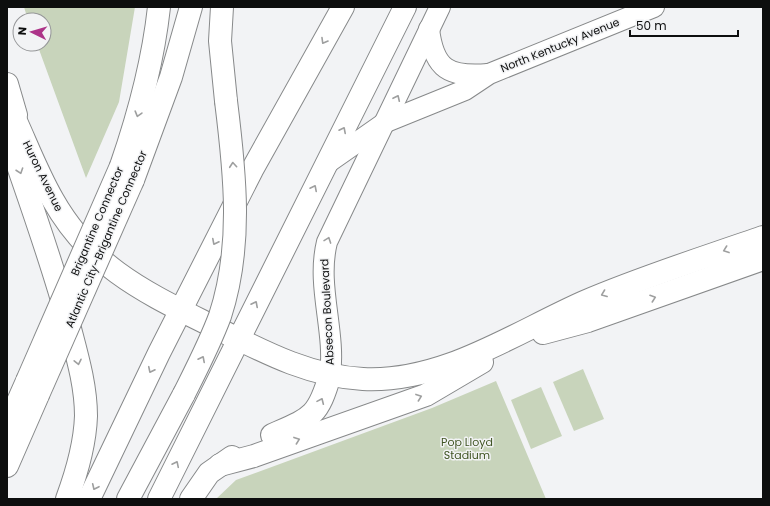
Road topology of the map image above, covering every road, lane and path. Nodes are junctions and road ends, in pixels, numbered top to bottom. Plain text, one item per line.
1 (159, 7) edge
2 (174, 7) edge
3 (191, 7) edge
4 (222, 7) edge
5 (344, 7) edge
6 (405, 7) edge
7 (440, 7) edge
8 (654, 7) edge
9 (430, 29) junction
10 (489, 74) junction
11 (7, 84) edge
12 (7, 102) edge
13 (386, 122) junction
14 (14, 131) edge
15 (147, 145) junction
16 (326, 164) junction
17 (127, 173) junction
18 (763, 237) edge
19 (763, 259) edge
20 (181, 310) junction
21 (524, 338) junction
22 (238, 339) junction
23 (495, 346) junction
24 (330, 376) junction
25 (33, 388) junction
26 (7, 426) edge
27 (220, 465) junction
28 (7, 466) edge
29 (68, 499) edge
30 (89, 499) edge
31 (128, 499) edge
32 (159, 499) edge
33 (191, 499) edge

1 -> 17 main road, Brigantine Connector
2 - 15 main road
3 - 15 main road, Atlantic City–Brigantine Connector
31 -> 4 main road, bridge
5 -> 20 main road
16 -> 6 main road
7 - 9 street, Absecon Boulevard
8 - 10 street, North Kentucky Avenue
9 - 10 street, North Kentucky Avenue
13 -> 9 street, Absecon Boulevard
10 - 13 street, North Kentucky Avenue
11 - 14 main road, Huron Avenue
12 - 14 main road, Huron Avenue
13 - 16 street, North Kentucky Avenue
24 -> 13 street, Absecon Boulevard
14 - 20 main road, Huron Avenue
14 -> 29 main road
15 - 17 main road, Atlantic City–Brigantine Connector
22 -> 16 main road
17 - 25 main road, Brigantine Connector, bridge
18 -> 23 main road
21 -> 19 main road
20 - 22 main road, Huron Avenue
20 -> 30 main road
21 - 23 main road
27 -> 21 main road
22 - 24 main road, Huron Avenue
32 -> 22 main road
23 - 24 main road, Huron Avenue
27 -> 24 main road, Absecon Boulevard
25 - 26 main road, Brigantine Connector
25 - 28 main road
27 - 33 main road, Absecon Boulevard

